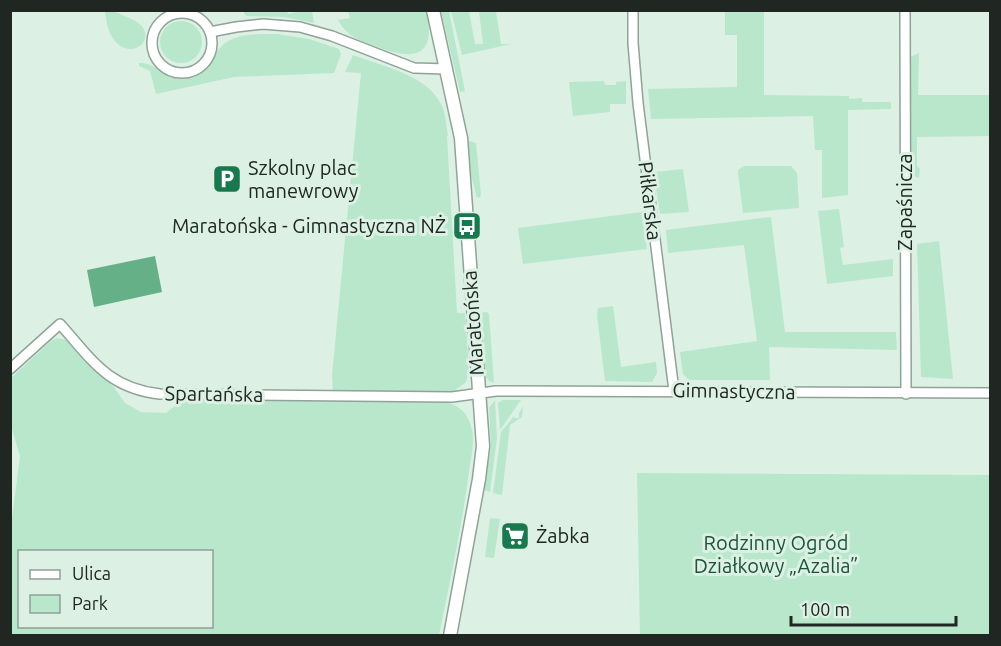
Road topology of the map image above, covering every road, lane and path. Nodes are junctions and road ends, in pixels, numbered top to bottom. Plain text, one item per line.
1 (434, 10) edge
2 (633, 10) edge
3 (905, 10) edge
4 (210, 32) junction
5 (447, 69) junction
6 (10, 369) edge
7 (674, 391) junction
8 (478, 393) junction
9 (906, 393) junction
10 (990, 393) edge
11 (461, 396) joint
12 (450, 636) edge

1 - 5 main road, Maratońska
2 - 7 street, Piłkarska
3 - 9 street, Zapaśnicza
4 - 4 street
4 - 5 street
5 - 8 main road, Maratońska
6 - 11 street, Spartańska
7 - 8 street, Gimnastyczna
7 - 9 street, Gimnastyczna
8 - 11 street, Gimnastyczna
8 - 12 main road, Maratońska
9 - 10 street, Gimnastyczna

